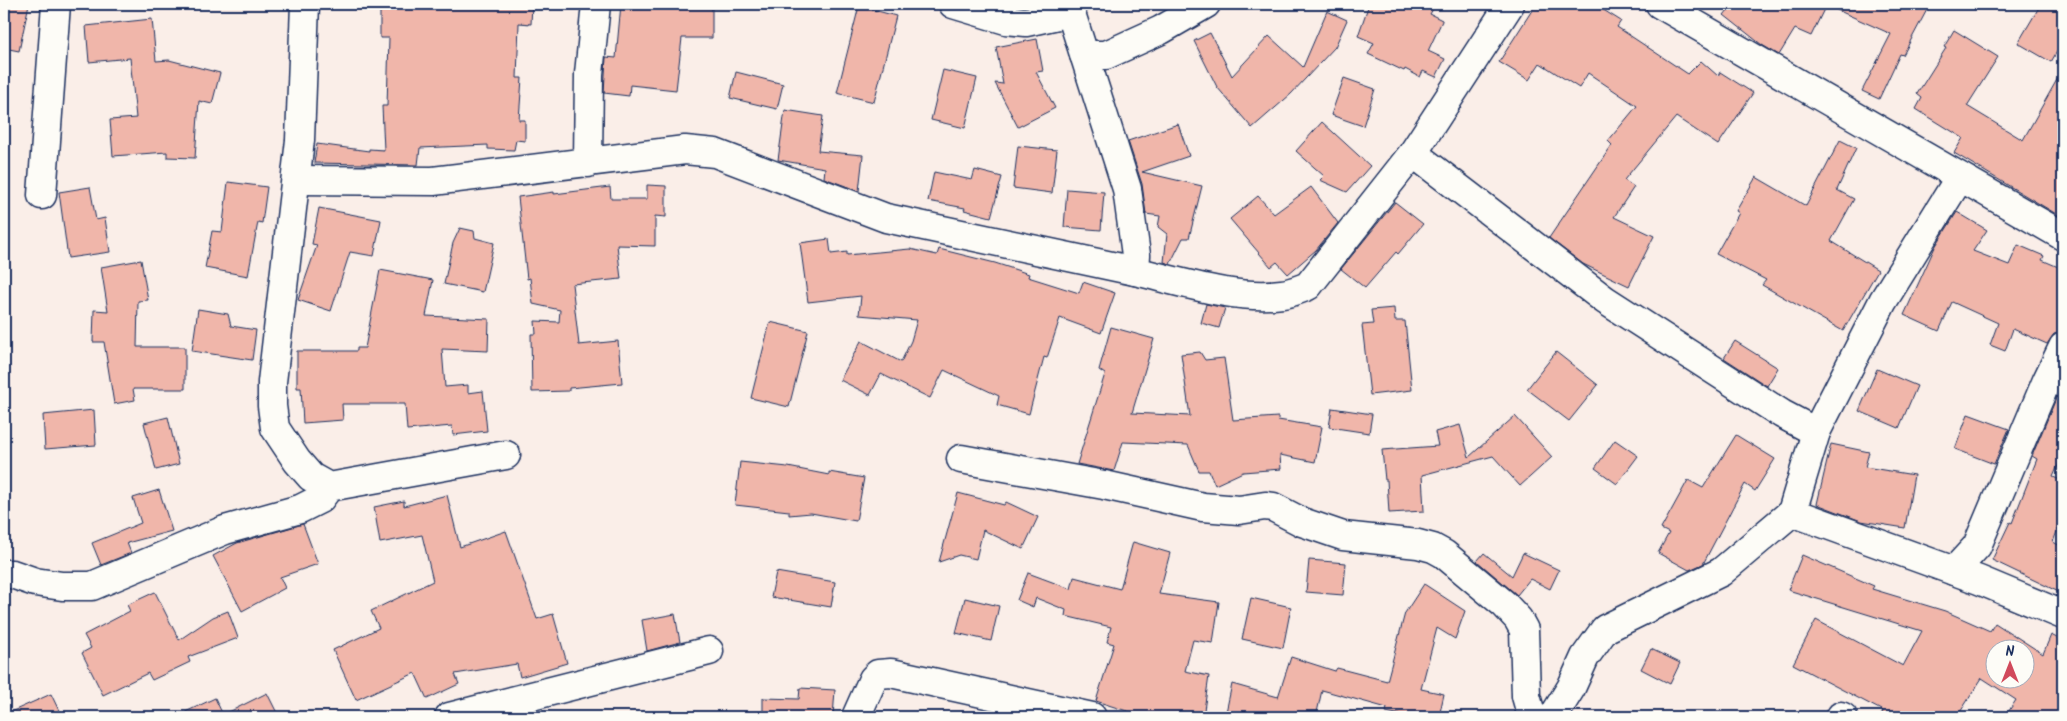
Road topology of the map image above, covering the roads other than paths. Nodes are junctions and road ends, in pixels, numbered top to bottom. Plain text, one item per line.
1 (56, 4) edge
2 (304, 4) edge
3 (596, 4) edge
4 (953, 4) edge
5 (1206, 4) edge
6 (1510, 4) edge
7 (1660, 4) edge
8 (1070, 8) edge
9 (1093, 61) junction
10 (1413, 153) junction
11 (588, 163) junction
12 (1960, 177) junction
13 (296, 180) junction
14 (42, 195) dead end
15 (2063, 236) edge
16 (1135, 271) junction
17 (2063, 347) edge
18 (1816, 432) junction
19 (506, 455) dead end
20 (961, 459) dead end
21 (329, 487) junction
22 (1792, 512) junction
23 (4, 574) edge
24 (1966, 575) junction
25 (2063, 615) edge
26 (709, 651) dead end
27 (448, 717) edge
28 (856, 717) edge
29 (1092, 717) edge
30 (1532, 717) edge
31 (1553, 717) edge

1 - 14 street
2 - 13 street
3 - 11 street
4 - 8 street
5 - 9 street
6 - 10 street
7 - 12 street
8 - 9 street
9 - 16 street
10 - 16 street
10 - 18 street
11 - 13 street
11 - 16 street
12 - 15 street
12 - 18 street
13 - 21 street
17 - 24 street
18 - 22 street
19 - 21 street
20 - 30 street
21 - 23 street
22 - 24 street
22 - 31 street
24 - 25 street
26 - 27 street
28 - 29 street

